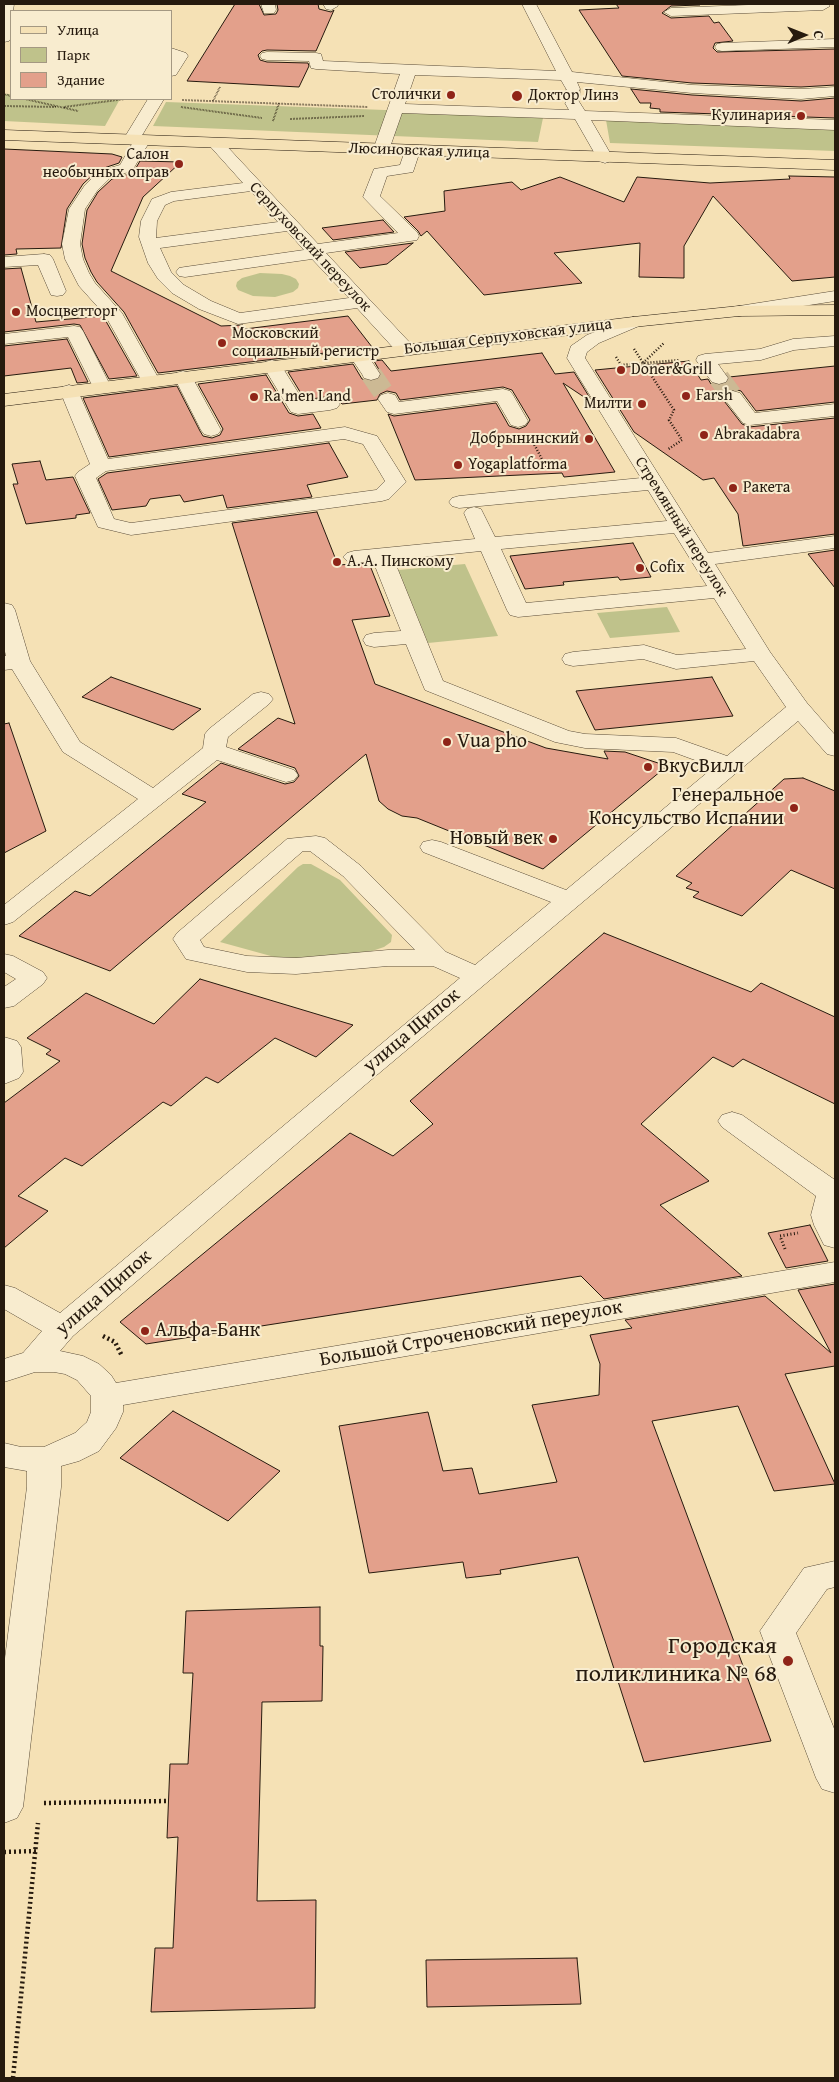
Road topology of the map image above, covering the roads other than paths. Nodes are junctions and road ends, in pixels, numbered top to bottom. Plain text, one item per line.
1 (7, 4) edge
2 (529, 4) edge
3 (827, 9) edge
4 (671, 12) dead end
5 (4, 38) edge
6 (835, 43) edge
7 (722, 47) dead end
8 (172, 52) edge
9 (267, 56) dead end
10 (172, 70) edge
11 (409, 70) junction
12 (835, 80) edge
13 (746, 84) dead end
14 (571, 87) junction
15 (835, 92) edge
16 (156, 100) edge
17 (398, 108) junction
18 (580, 115) junction
19 (835, 125) edge
20 (4, 135) edge
21 (137, 141) junction
22 (216, 144) junction
23 (381, 150) junction
24 (412, 151) junction
25 (605, 158) junction
26 (835, 165) edge
27 (254, 186) junction
28 (290, 224) junction
29 (150, 244) junction
30 (315, 252) junction
31 (4, 262) edge
32 (185, 272) dead end
33 (57, 292) dead end
34 (835, 296) edge
35 (362, 302) junction
36 (835, 310) edge
37 (739, 311) junction
38 (633, 322) junction
39 (4, 339) edge
40 (835, 341) edge
41 (405, 349) junction
42 (358, 355) junction
43 (272, 366) junction
44 (371, 374) tunnel mouth
45 (183, 377) junction
46 (719, 378) tunnel mouth
47 (150, 381) junction
48 (102, 387) junction
49 (69, 391) junction
50 (733, 397) tunnel mouth
51 (388, 399) tunnel mouth
52 (4, 400) edge
53 (330, 404) dead end
54 (835, 410) edge
55 (518, 420) dead end
56 (211, 430) dead end
57 (101, 466) junction
58 (653, 483) junction
59 (680, 526) junction
60 (835, 542) edge
61 (489, 544) junction
62 (381, 554) junction
63 (354, 557) dead end
64 (701, 560) junction
65 (721, 592) junction
66 (4, 610) edge
67 (414, 636) junction
68 (374, 640) dead end
69 (760, 654) junction
70 (573, 659) dead end
71 (11, 662) edge
72 (262, 699) dead end
73 (799, 708) junction
74 (835, 748) edge
75 (214, 751) junction
76 (730, 766) junction
77 (286, 775) dead end
78 (154, 799) junction
79 (432, 847) dead end
80 (569, 900) junction
81 (4, 917) edge
82 (437, 958) junction
83 (10, 969) edge
84 (478, 976) junction
85 (4, 1000) edge
86 (4, 1046) edge
87 (4, 1076) edge
88 (732, 1121) dead end
89 (834, 1192) edge
90 (835, 1238) edge
91 (835, 1272) edge
92 (4, 1296) edge
93 (62, 1328) junction
94 (34, 1362) junction
95 (4, 1371) edge
96 (107, 1396) junction
97 (4, 1454) edge
98 (44, 1459) junction
99 (835, 1574) edge
100 (835, 1778) edge
101 (4, 1807) edge

1 - 5 street
2 - 14 street
3 - 4 street
6 - 7 street
8 - 10 street
9 - 11 street
11 - 14 street
11 - 17 street
12 - 13 street
14 - 15 street
14 - 18 street
16 - 21 street
17 - 18 street
17 - 23 street
18 - 19 street
18 - 25 street
20 - 21 main road, Люсиновская улица
21 - 22 main road, Люсиновская улица
21 - 47 street
22 - 23 main road, Люсиновская улица
22 - 27 street, Серпуховский переулок
23 - 24 main road, Люсиновская улица
24 - 25 main road, Люсиновская улица
24 - 30 street
25 - 26 main road, Люсиновская улица
27 - 28 street, Серпуховский переулок
27 - 29 street
28 - 29 street
28 - 30 street, Серпуховский переулок
29 - 35 street
30 - 32 street
30 - 35 street, Серпуховский переулок
31 - 33 street
34 - 37 street
35 - 41 street, Серпуховский переулок
36 - 37 main road, Большая Серпуховская улица
37 - 38 main road, Большая Серпуховская улица
38 - 41 main road, Большая Серпуховская улица
38 - 58 street, Стремянный переулок
39 - 48 street
40 - 46 street
41 - 42 main road, Большая Серпуховская улица
42 - 43 main road, Большая Серпуховская улица
42 - 44 street
43 - 45 main road, Большая Серпуховская улица
43 - 53 street
45 - 47 main road, Большая Серпуховская улица
45 - 56 street
47 - 48 main road, Большая Серпуховская улица
48 - 49 main road, Большая Серпуховская улица
49 - 52 main road, Большая Серпуховская улица
49 - 57 street
50 - 54 street
51 - 55 street
57 - 57 street
58 - 59 street, Стремянный переулок
58 - 61 street
59 - 61 street
59 - 64 street, Стремянный переулок
60 - 64 street
61 - 62 street
61 - 65 street
62 - 63 street
62 - 67 street
64 - 65 street, Стремянный переулок
65 - 69 street, Стремянный переулок
66 - 71 street
67 - 68 street
67 - 76 street
69 - 70 street
69 - 73 street, Стремянный переулок
71 - 78 street
72 - 75 street
73 - 74 street, Стремянный переулок
73 - 76 street, улица Щипок
75 - 77 street
75 - 78 street
76 - 80 street, улица Щипок
78 - 81 street
79 - 80 street
80 - 84 street, улица Щипок
82 - 82 street
82 - 84 street
83 - 85 street
84 - 93 street, улица Щипок
86 - 87 street
88 - 89 street
89 - 90 street
91 - 96 street, Большой Строченовский переулок
92 - 93 street
93 - 94 street, улица Щипок
94 - 95 street
94 - 96 street
96 - 98 street
97 - 98 street
98 - 101 street
99 - 100 street

